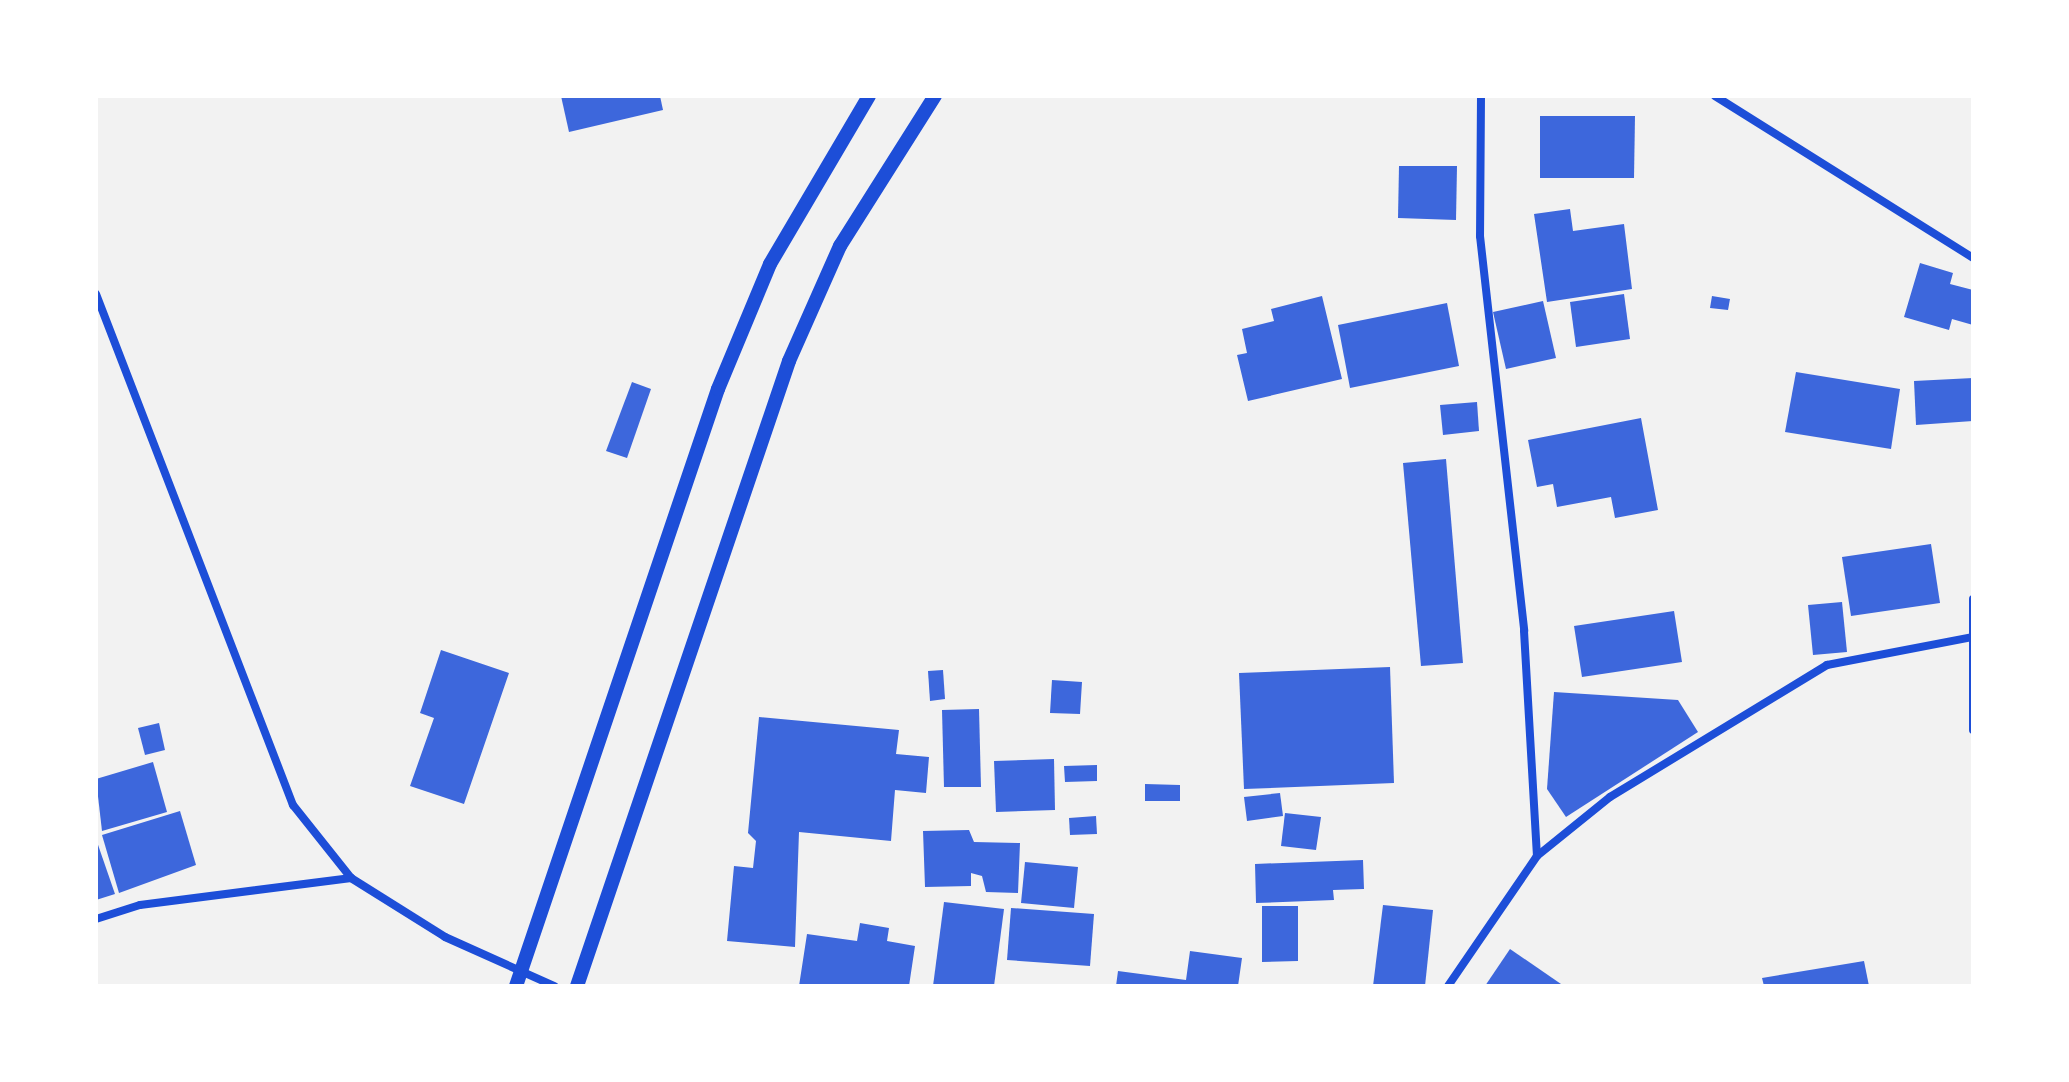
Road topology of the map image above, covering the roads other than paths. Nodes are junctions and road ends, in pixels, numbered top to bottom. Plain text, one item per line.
1 (869, 96) edge
2 (935, 96) edge
3 (1481, 96) edge
4 (1715, 96) edge
5 (1973, 258) edge
6 (96, 294) edge
7 (1973, 599) edge
8 (1972, 637) edge
9 (1973, 730) edge
10 (1537, 856) junction
11 (351, 878) junction
12 (96, 919) edge
13 (519, 979) edge
14 (554, 986) edge
15 (577, 986) edge
16 (1448, 986) edge

1 - 13 street
2 - 15 street
3 - 10 street
4 - 5 street
6 - 11 street
7 - 8 street
8 - 9 street
8 - 10 street
10 - 16 street
11 - 12 street
11 - 13 street
13 - 14 street

